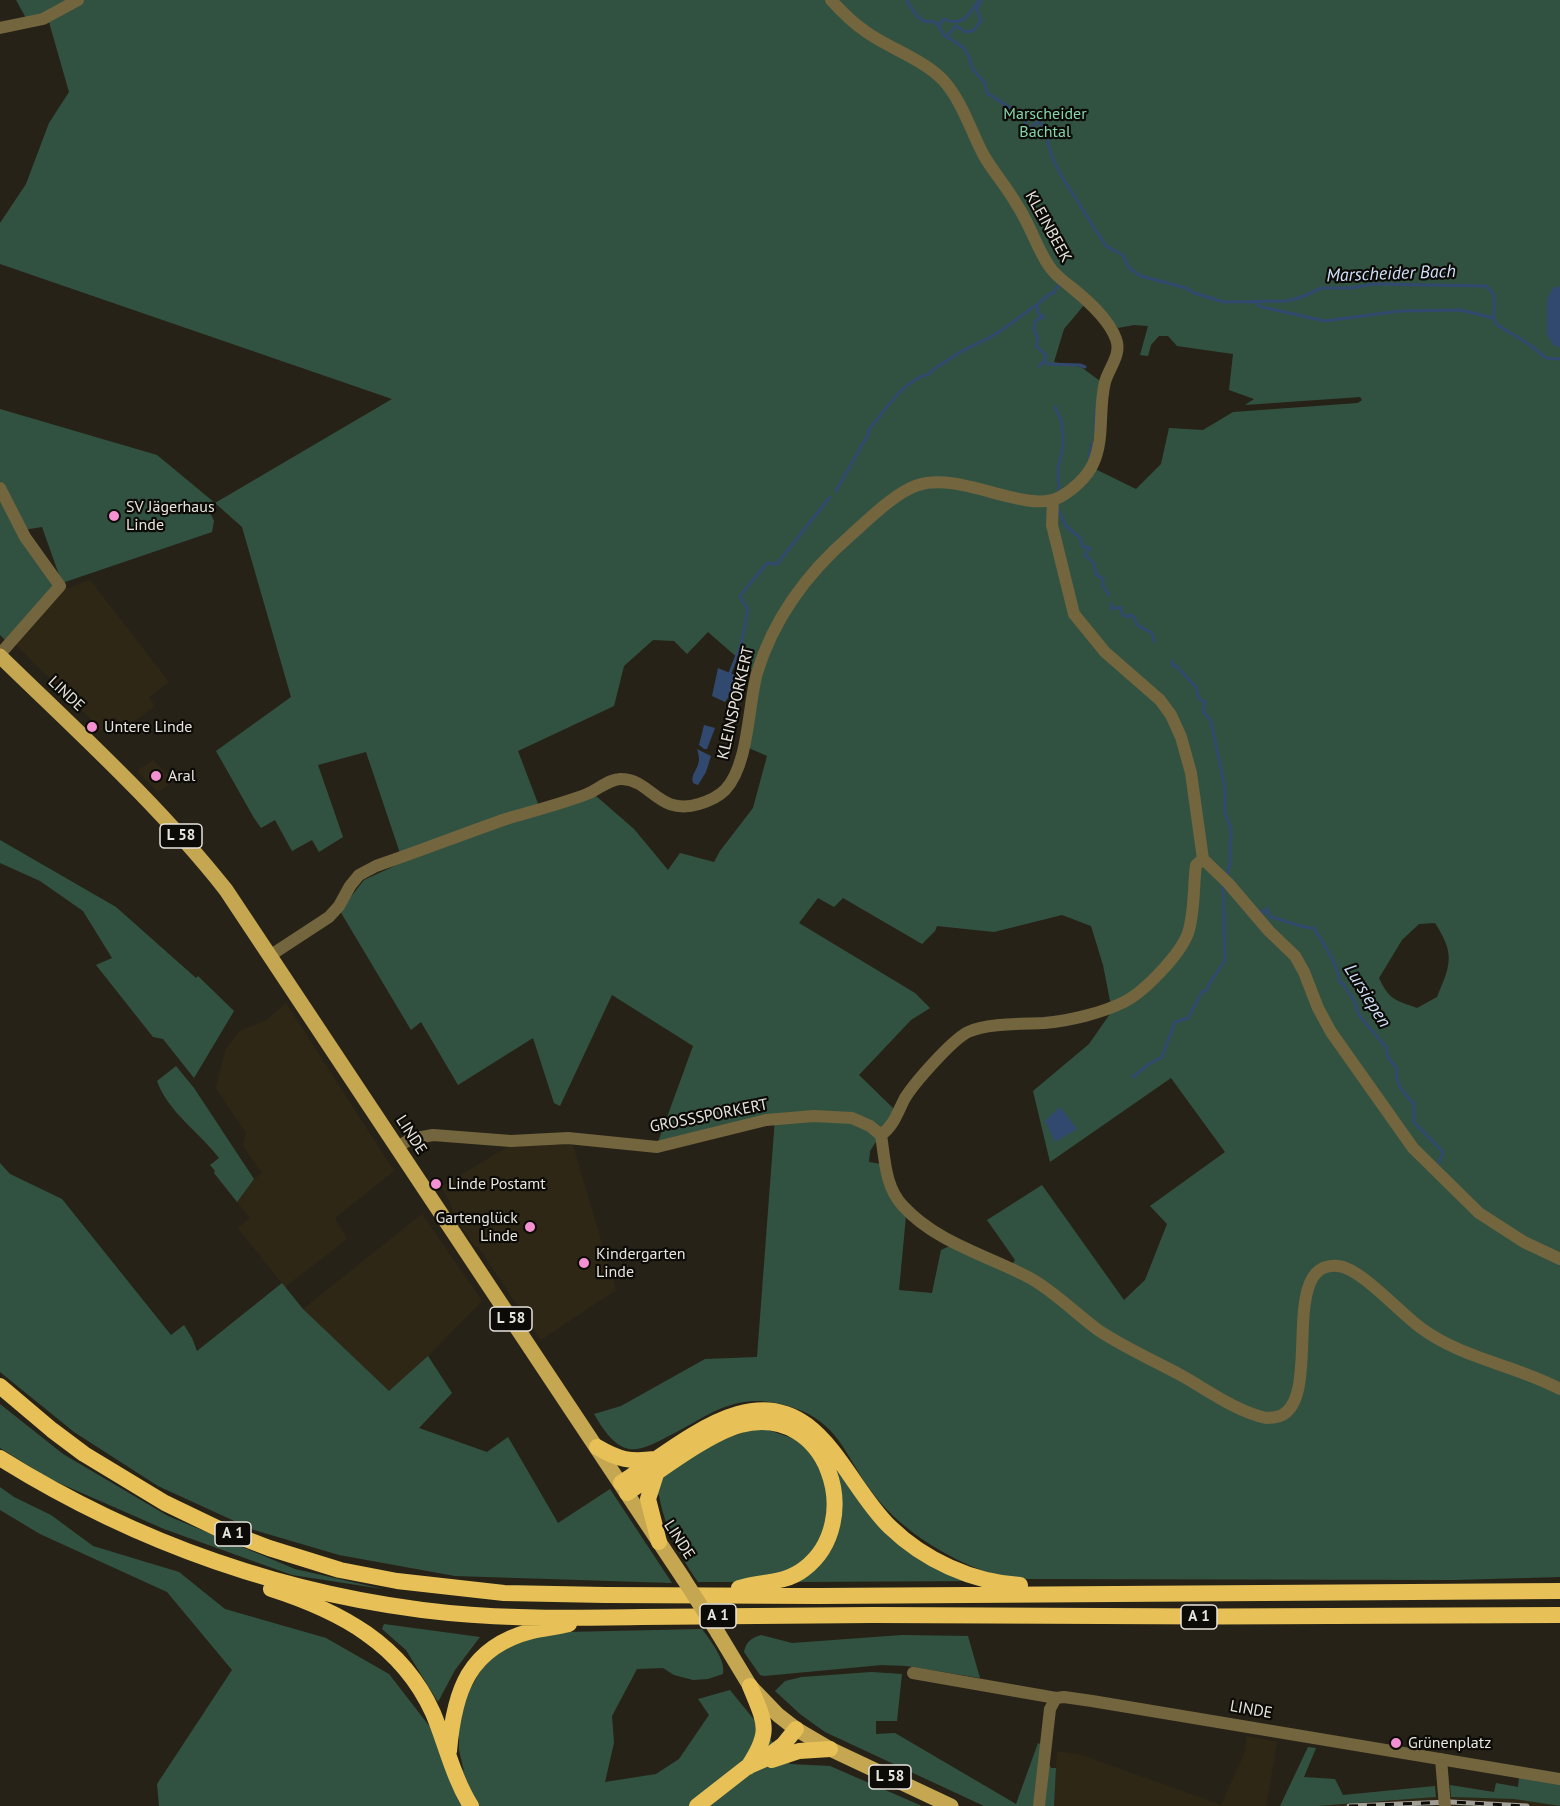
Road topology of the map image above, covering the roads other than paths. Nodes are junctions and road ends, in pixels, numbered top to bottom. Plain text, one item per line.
1 (78, 0) edge
2 (831, 0) edge
3 (0, 28) edge
4 (0, 488) edge
5 (1053, 500) junction
6 (0, 655) edge
7 (1203, 859) junction
8 (271, 955) junction
9 (881, 1135) junction
10 (398, 1147) junction
11 (1560, 1259) edge
12 (0, 1386) edge
13 (1560, 1389) edge
14 (597, 1447) junction
15 (0, 1458) edge
16 (657, 1466) junction
17 (624, 1488) junction
18 (659, 1542) junction
19 (242, 1571) junction
20 (1560, 1591) edge
21 (1077, 1593) junction
22 (713, 1596) junction
23 (1560, 1615) edge
24 (598, 1618) junction
25 (913, 1673) dead end
26 (750, 1686) junction
27 (1056, 1698) junction
28 (792, 1726) junction
29 (826, 1747) junction
30 (449, 1755) junction
31 (760, 1756) junction
32 (1441, 1759) junction
33 (1560, 1779) edge
34 (1444, 1800) edge
35 (471, 1806) edge
36 (697, 1806) edge
37 (951, 1806) edge
38 (1039, 1806) edge

1 - 3 street
2 - 5 street, KLEINBEEK
4 - 6 street, LINDE
5 - 7 street
5 - 8 street, KLEINSPORKERT
6 - 8 main road, LINDE / L 58
7 - 9 street
7 - 11 street
8 - 10 main road, LINDE / L 58
9 - 10 street, GROSSSPORKERT
9 - 13 street
10 - 14 main road, LINDE / L 58
12 - 22 highway, A 1
14 - 16 highway
14 - 17 main road, LINDE / L 58
15 - 19 highway, A 1
16 - 17 highway
16 - 18 highway
16 - 21 highway
16 - 22 highway
17 - 18 main road, LINDE / L 58
18 - 26 main road, LINDE / L 58, bridge
19 - 24 highway, A 1
19 - 30 highway
20 - 21 highway, A 1
21 - 22 highway, A 1
23 - 24 highway, A 1
24 - 30 highway
25 - 27 street, LINDE
26 - 28 main road, LINDE / L 58
26 - 31 highway
27 - 32 street, LINDE
27 - 38 street
28 - 29 main road, LINDE / L 58
28 - 31 highway
29 - 31 highway
29 - 37 main road, L 58
30 - 35 highway
31 - 36 highway
32 - 33 street, LINDE
32 - 34 street

